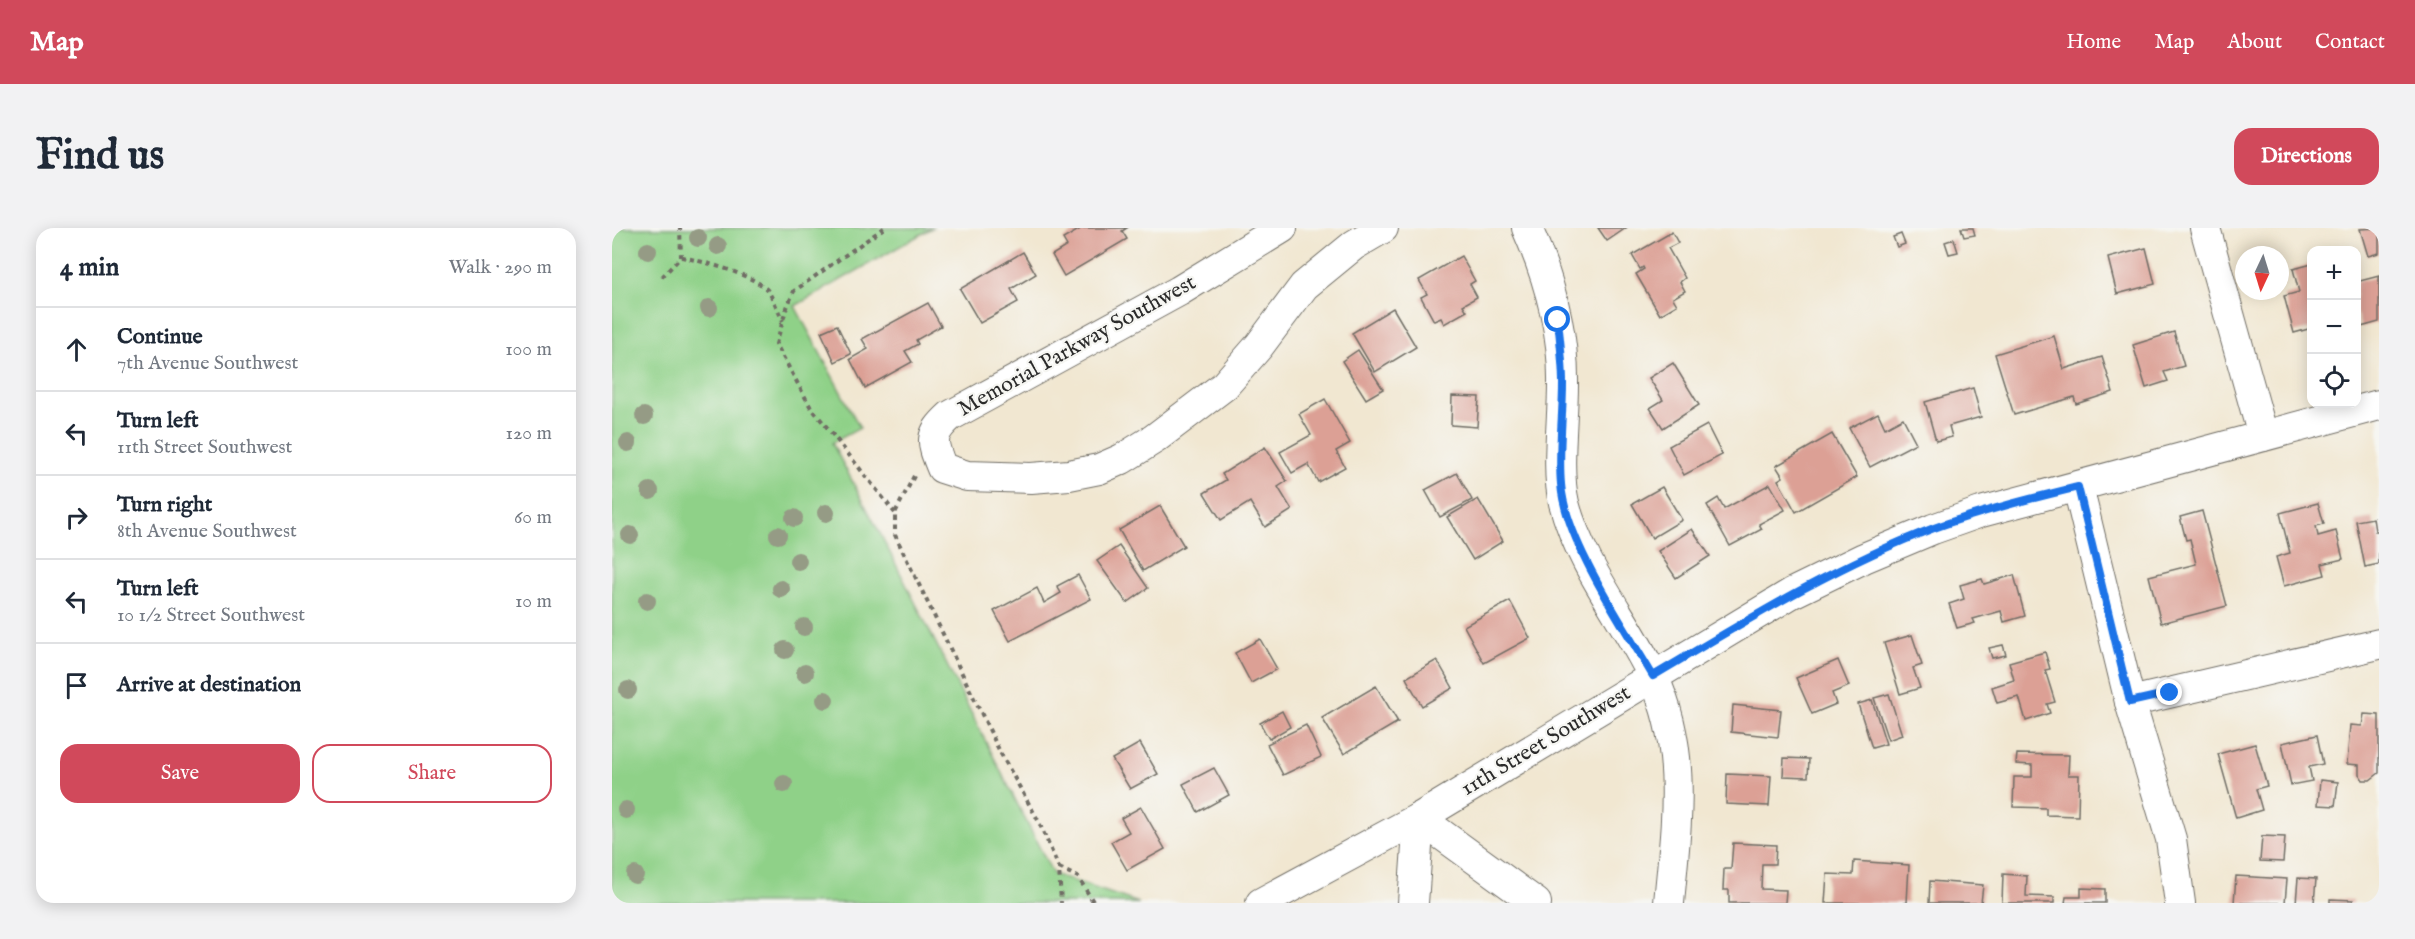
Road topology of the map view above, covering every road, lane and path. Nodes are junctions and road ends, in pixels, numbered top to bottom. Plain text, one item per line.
1 (680, 228) edge
2 (884, 228) edge
3 (1282, 228) edge
4 (1383, 228) edge
5 (1527, 228) edge
6 (2205, 228) edge
7 (681, 257) junction
8 (662, 277) dead end
9 (783, 321) junction
10 (2379, 405) edge
11 (2263, 436) junction
12 (933, 445) junction
13 (2078, 487) junction
14 (895, 513) junction
15 (2379, 644) edge
16 (1653, 676) junction
17 (2130, 702) junction
18 (1419, 818) junction
19 (1059, 868) junction
20 (1062, 903) edge
21 (1094, 903) edge
22 (1260, 903) edge
23 (1413, 903) edge
24 (1536, 903) edge
25 (1669, 903) edge
26 (2180, 903) edge

1 - 7 path
2 - 9 path
3 - 12 street, Memorial Parkway Southwest
4 - 12 street
5 - 16 street
6 - 11 street
7 - 8 path
7 - 9 path
9 - 14 path
10 - 11 street, 11th Street Southwest
11 - 13 street, 11th Street Southwest
12 - 14 path
13 - 16 street, 11th Street Southwest
13 - 17 street
14 - 19 path
15 - 17 street
16 - 18 street, 11th Street Southwest
16 - 25 street
17 - 26 street
18 - 22 street, 11th Street Southwest
18 - 23 street
18 - 24 street
19 - 20 path
19 - 21 path

